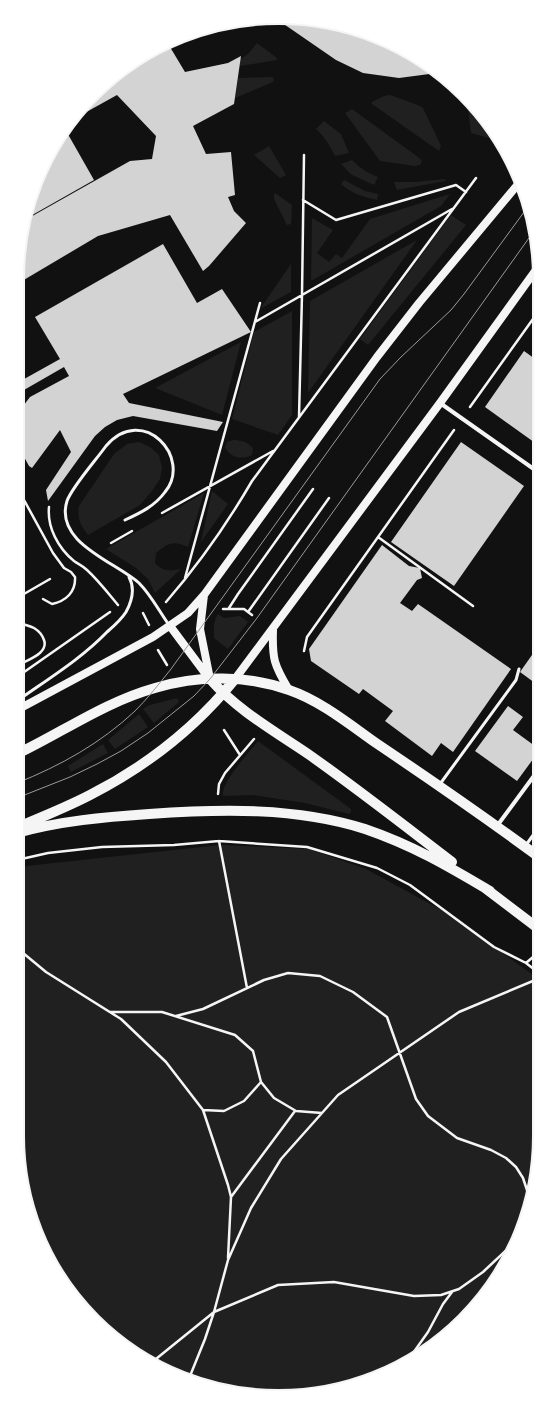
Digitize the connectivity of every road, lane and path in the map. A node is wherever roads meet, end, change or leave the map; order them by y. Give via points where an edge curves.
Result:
1 (304, 155) dead end
2 (476, 178) dead end
3 (516, 187) edge
4 (466, 192) junction
5 (303, 200) junction
6 (454, 208) junction
7 (533, 274) edge
8 (302, 295) junction
9 (260, 304) dead end
10 (533, 319) edge
11 (254, 322) junction
12 (440, 403) junction
13 (470, 407) dead end
14 (298, 418) junction
15 (454, 430) dead end
16 (275, 450) junction
17 (533, 468) edge
18 (210, 486) junction
19 (313, 489) dead end
20 (329, 498) dead end
21 (24, 500) dead end
22 (48, 507) dead end
23 (157, 516) dead end
24 (125, 520) dead end
25 (137, 528) dead end
26 (378, 537) junction
27 (111, 543) dead end
28 (129, 575) junction
29 (50, 579) dead end
30 (184, 581) junction
31 (24, 594) edge
32 (204, 595) junction
33 (43, 599) dead end
34 (165, 603) dead end
35 (473, 606) dead end
36 (229, 608) junction
37 (223, 609) dead end
38 (248, 612) junction
39 (142, 613) dead end
40 (252, 615) dead end
41 (24, 625) edge
42 (149, 625) dead end
43 (170, 626) junction
44 (273, 630) junction
45 (158, 650) dead end
46 (304, 651) dead end
47 (24, 662) edge
48 (167, 665) dead end
49 (519, 669) dead end
50 (24, 672) edge
51 (210, 679) junction
52 (235, 680) junction
53 (289, 690) junction
54 (223, 694) junction
55 (24, 696) edge
56 (24, 706) edge
57 (224, 730) dead end
58 (254, 739) dead end
59 (24, 750) edge
60 (240, 755) junction
61 (533, 777) edge
62 (439, 786) junction
63 (218, 794) dead end
64 (24, 825) edge
65 (497, 827) junction
66 (24, 831) edge
67 (533, 836) edge
68 (219, 841) junction
69 (525, 847) junction
70 (533, 853) edge
71 (24, 858) edge
72 (490, 891) junction
73 (533, 924) edge
74 (24, 954) edge
75 (533, 957) edge
76 (526, 963) junction
77 (533, 968) edge
78 (533, 981) edge
79 (247, 988) junction
80 (110, 1012) junction
81 (176, 1016) junction
82 (400, 1052) junction
83 (261, 1082) junction
84 (203, 1110) junction
85 (296, 1111) junction
86 (322, 1113) junction
87 (527, 1190) edge
88 (231, 1197) junction
89 (505, 1251) edge
90 (228, 1260) junction
91 (452, 1291) junction
92 (214, 1312) junction
93 (415, 1350) edge
94 (156, 1359) edge
95 (191, 1374) edge

1 - 5 path
2 - 4 path
3 - 32 main road via 377,357
4 - 5 path via 456,185 336,220
4 - 6 path
5 - 8 path
6 - 8 path
6 - 14 path
7 - 12 main road
8 - 11 path
8 - 14 path
9 - 11 path
10 - 13 path
11 - 18 path
12 - 17 street
12 - 44 main road
14 - 16 path
15 - 26 path
16 - 18 path
16 - 30 path via 252,481 231,517
18 - 23 path
18 - 30 path
19 - 36 path
20 - 38 path
21 - 33 path via 53,553 64,568 75,577 74,587 67,598 52,604
22 - 50 path via 50,524 58,543 74,561 88,570 120,608
24 - 28 lane via 158,501 170,486 173,473 165,445 150,434 135,430 123,432 110,440 71,494 66,511 67,522 75,537 99,557
25 - 27 path
26 - 35 path
26 - 46 path via 307,637
28 - 43 lane via 147,593
28 - 55 lane via 132,594 128,609 121,618 79,658
29 - 31 path
30 - 34 path
32 - 43 main road via 188,613
32 - 51 main road via 200,630
36 - 37 path
36 - 38 path via 244,609
38 - 40 path
39 - 42 path
41 - 47 path via 33,627 42,634 45,643 42,651
43 - 51 main road
43 - 56 main road
44 - 52 main road
44 - 53 main road via 274,660
45 - 48 path
49 - 62 lane via 516,680
51 - 52 main road
51 - 54 main road
51 - 59 main road via 171,684 127,696
52 - 53 main road via 260,682
52 - 54 main road
53 - 62 main road via 327,710
54 - 64 main road via 178,737 137,767 91,795
54 - 72 main road via 386,811
57 - 60 path
58 - 60 path
60 - 63 path via 225,773 219,784
61 - 65 street
62 - 65 main road
65 - 69 main road
66 - 72 main road via 66,821 143,814 239,811 291,814 330,820 390,838 444,863
67 - 69 lane
68 - 71 path via 102,847
68 - 76 path via 307,847 377,868 410,885 494,947
68 - 79 path
69 - 70 main road
72 - 73 main road
74 - 80 path via 46,972
75 - 76 path
76 - 77 path
78 - 82 path via 459,1012
79 - 81 path via 203,1009
79 - 82 path via 288,972 320,976 353,992 387,1017
80 - 81 path via 162,1012
80 - 84 path via 166,1062
81 - 83 path via 235,1035 253,1051
82 - 86 path via 338,1095
82 - 87 path via 416,1099 428,1116 458,1138 506,1158 516,1167
83 - 84 path via 244,1101 224,1111
83 - 85 path via 274,1098
84 - 88 path
85 - 86 path
85 - 88 path
86 - 90 path via 281,1159 251,1208
88 - 90 path
89 - 91 path via 483,1272
90 - 92 path
91 - 92 path via 441,1295 414,1296 334,1282 278,1285
91 - 93 path
92 - 94 path
92 - 95 path

